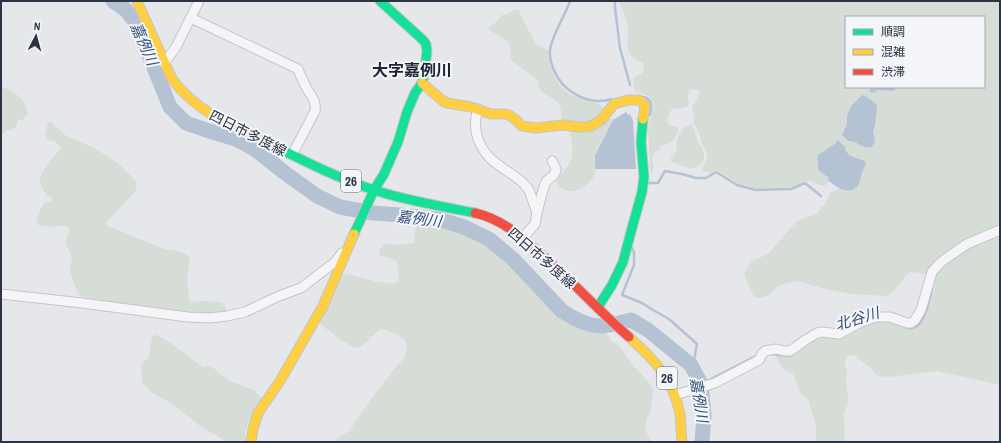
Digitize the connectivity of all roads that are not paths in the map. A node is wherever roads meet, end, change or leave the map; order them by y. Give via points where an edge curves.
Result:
1 (137, 1) edge
2 (199, 1) edge
3 (380, 1) edge
4 (191, 18) junction
5 (164, 63) junction
6 (422, 83) junction
7 (478, 109) junction
8 (292, 155) junction
9 (552, 161) dead end
10 (374, 190) junction
11 (537, 213) junction
12 (1000, 230) edge
13 (524, 238) junction
14 (351, 241) junction
15 (1, 294) edge
16 (601, 310) junction
17 (675, 395) junction
18 (251, 442) edge
19 (682, 442) edge

1 - 5 street, 四日市多度線 / 26
2 - 4 street
3 - 6 street via 426,44
4 - 5 street via 176,47
4 - 8 street via 298,69 316,107
5 - 8 street, 四日市多度線 / 26 via 184,96 202,109
6 - 7 street via 447,103
6 - 10 street via 407,112 384,174
7 - 11 street via 476,132 484,151 524,184 529,190
7 - 16 street via 491,114 509,115 522,126 536,128 594,125 614,104 628,100 640,100 645,106 641,141 644,176 641,199 624,261
8 - 10 street, 四日市多度線 / 26
9 - 11 street via 555,174 546,182
10 - 13 street, 四日市多度線 / 26 via 482,215 500,222
10 - 14 street
11 - 13 street via 535,224
12 - 17 street via 967,244 940,263 932,272 921,310 911,323 907,324 890,317 877,317 839,334 817,333 790,350 765,351 759,360 709,386
13 - 16 street, 四日市多度線 / 26
14 - 15 street via 335,262 301,288 245,312 227,316 188,317
14 - 18 street via 323,306 280,381 258,413
16 - 17 street, 四日市多度線 / 26 via 646,352 667,378
17 - 19 street, 四日市多度線 / 26

